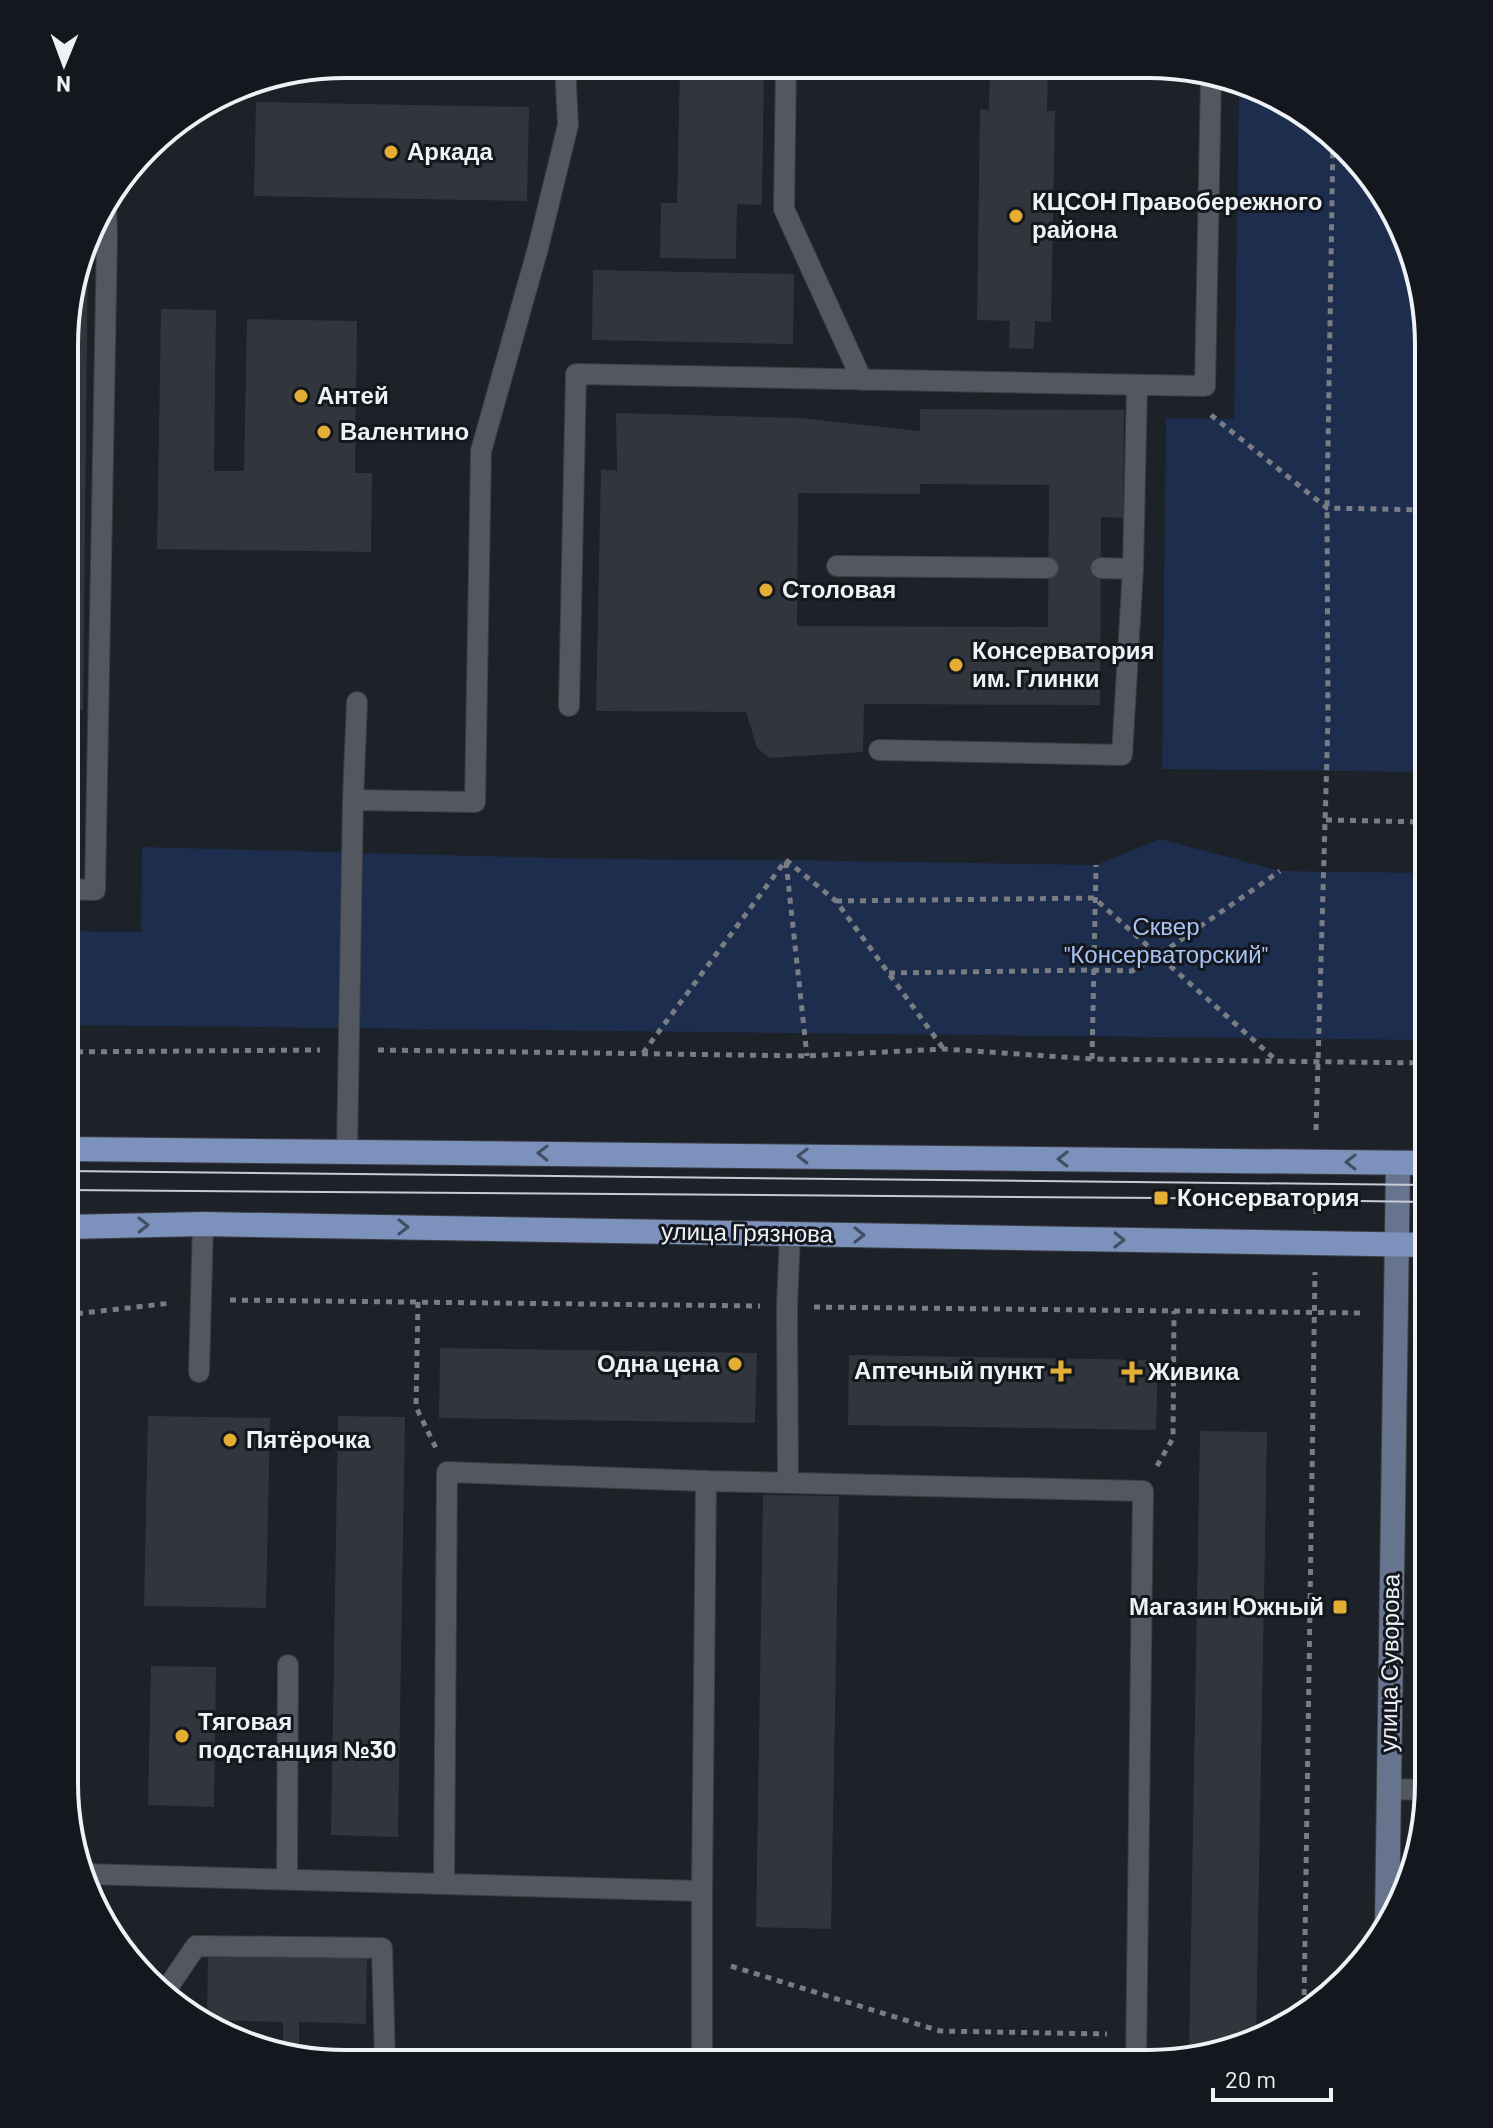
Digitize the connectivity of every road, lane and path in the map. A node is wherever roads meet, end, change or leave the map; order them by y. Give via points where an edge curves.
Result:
1 (566, 78) edge
2 (786, 78) edge
3 (1211, 86) edge
4 (1333, 153) edge
5 (107, 226) edge
6 (862, 380) junction
7 (1137, 385) junction
8 (1177, 386) junction
9 (1327, 508) junction
10 (1415, 510) edge
11 (837, 566) dead end
12 (1048, 568) dead end
13 (1101, 568) dead end
14 (1133, 569) junction
15 (357, 702) dead end
16 (569, 706) dead end
17 (879, 750) dead end
18 (353, 800) junction
19 (1326, 820) junction
20 (1415, 822) edge
21 (786, 860) junction
22 (1096, 865) dead end
23 (1280, 871) dead end
24 (78, 889) edge
25 (1094, 898) junction
26 (836, 901) junction
27 (1159, 955) junction
28 (1093, 970) junction
29 (889, 973) junction
30 (944, 1049) junction
31 (348, 1050) junction
32 (78, 1052) edge
33 (642, 1054) junction
34 (807, 1056) junction
35 (1092, 1059) junction
36 (1277, 1061) junction
37 (1317, 1061) junction
38 (1415, 1063) edge
39 (78, 1149) edge
40 (347, 1151) junction
41 (1316, 1162) junction
42 (1398, 1163) junction
43 (1414, 1163) edge
44 (203, 1224) junction
45 (78, 1227) edge
46 (790, 1234) junction
47 (1316, 1243) junction
48 (1397, 1245) junction
49 (1414, 1245) edge
50 (201, 1299) junction
51 (418, 1302) junction
52 (787, 1306) junction
53 (1174, 1311) junction
54 (78, 1313) edge
55 (1314, 1313) junction
56 (1396, 1314) junction
57 (199, 1372) dead end
58 (447, 1472) junction
59 (706, 1481) junction
60 (788, 1482) junction
61 (1143, 1491) junction
62 (288, 1665) dead end
63 (1389, 1789) junction
64 (1414, 1790) edge
65 (94, 1874) edge
66 (287, 1879) junction
67 (444, 1883) junction
68 (702, 1891) junction
69 (1387, 1900) edge
70 (702, 1957) junction
71 (170, 1984) edge
72 (1304, 1999) edge
73 (1136, 2034) junction
74 (385, 2050) edge
75 (702, 2050) edge
76 (1136, 2050) edge

1 - 18 lane via 568,125 481,451 475,802
2 - 6 lane via 784,209
3 - 8 lane via 1205,386
4 - 9 path
5 - 24 lane via 95,890
6 - 7 lane
6 - 16 lane via 576,374
7 - 8 lane
7 - 14 lane
8 - 9 path
9 - 10 path
9 - 19 path
11 - 12 lane
13 - 14 lane
14 - 17 lane via 1122,755
15 - 18 lane
18 - 31 lane
19 - 20 path
19 - 37 path
21 - 26 path
21 - 33 path
21 - 34 path
22 - 25 path
23 - 27 path
25 - 26 path
25 - 27 path
25 - 28 path
26 - 29 path
27 - 28 path via 1132,971
27 - 36 path
28 - 29 path
28 - 35 path
29 - 30 path
30 - 34 path
30 - 35 path
31 - 32 path
31 - 33 path
31 - 40 lane
33 - 34 path
35 - 36 path
36 - 37 path
37 - 38 path
37 - 41 path
39 - 40 main road
41 -> 40 main road
42 -> 41 main road
41 - 47 path
42 - 43 main road
42 - 48 main road, улица Суворова
45 -> 44 main road, улица Грязнова
44 -> 46 main road, улица Грязнова
44 - 50 lane
46 -> 47 main road, улица Грязнова
46 - 52 lane
47 - 48 main road, улица Грязнова
47 - 55 path
48 - 49 main road, улица Грязнова
48 - 56 main road, улица Суворова
50 - 51 path
50 - 54 path
50 - 57 lane
51 - 52 path
51 - 58 path via 416,1407
52 - 53 path
52 - 60 lane
53 - 55 path
53 - 61 path via 1173,1438
55 - 56 path
55 - 72 path
56 - 63 main road, улица Суворова
58 - 59 lane
58 - 67 lane
59 - 60 lane
59 - 68 lane
60 - 61 lane
61 - 73 lane
62 - 66 lane
63 - 64 lane
63 - 69 main road, улица Суворова
65 - 66 lane
66 - 67 lane
67 - 68 lane
68 - 70 lane
70 - 73 path via 940,2031
70 - 75 lane
71 - 74 lane via 196,1946 382,1948
73 - 76 lane

